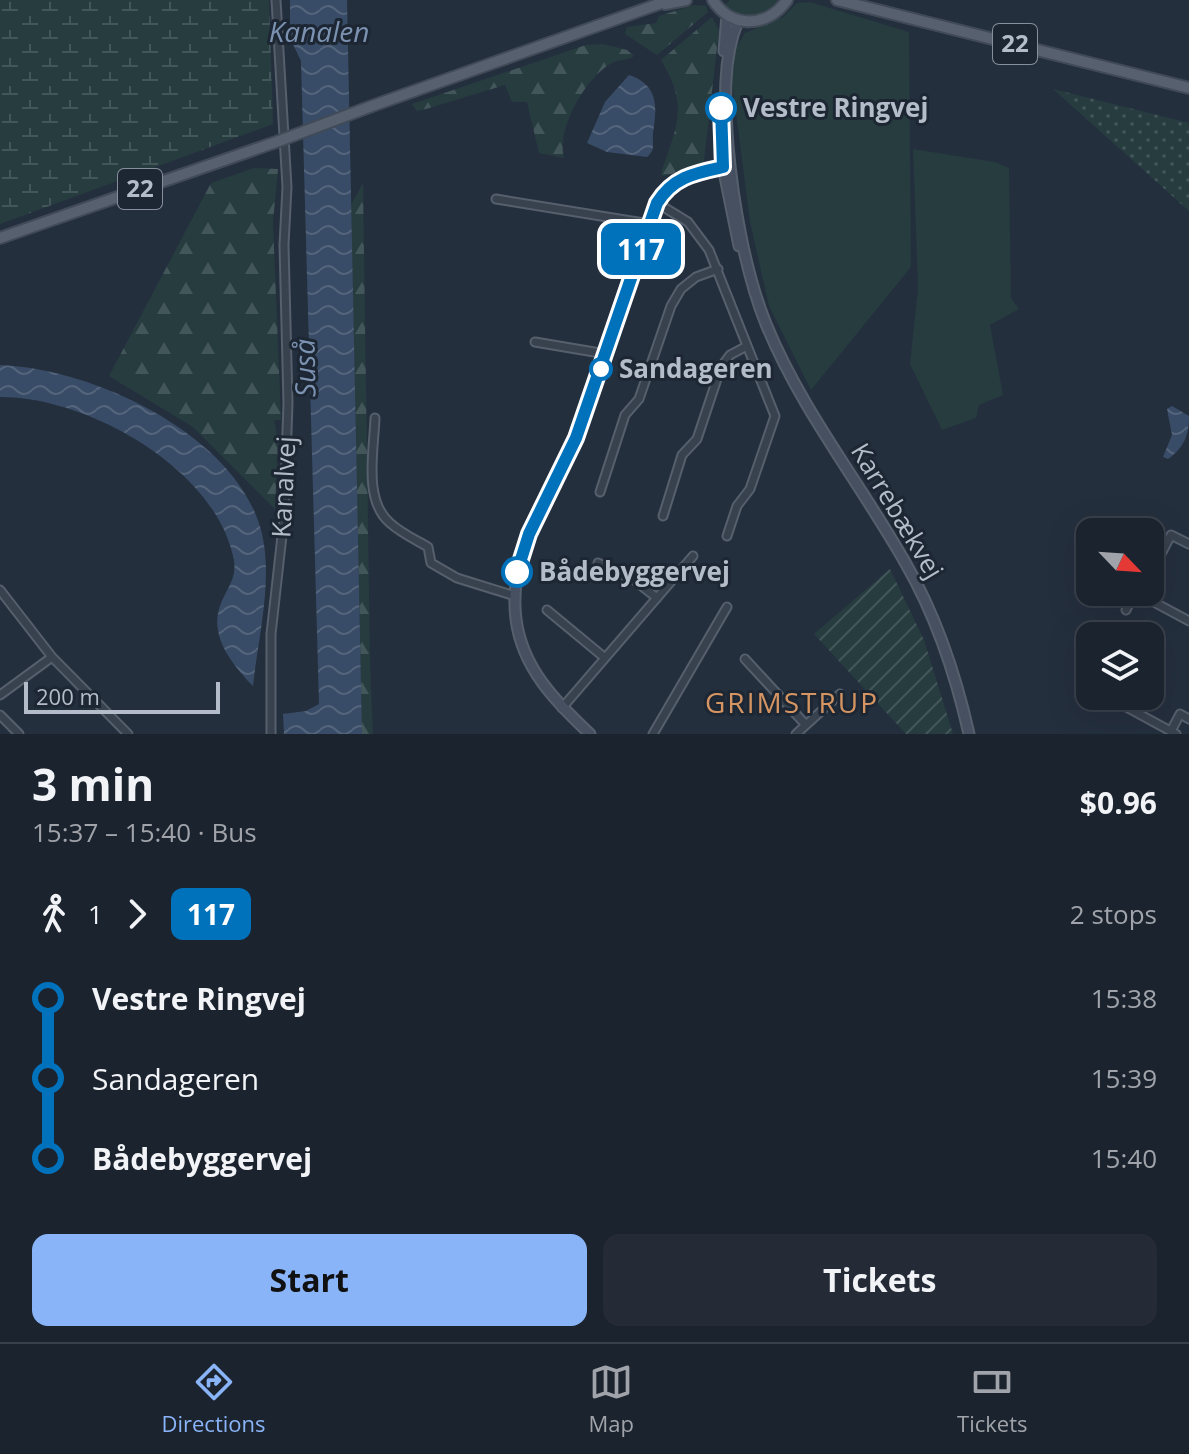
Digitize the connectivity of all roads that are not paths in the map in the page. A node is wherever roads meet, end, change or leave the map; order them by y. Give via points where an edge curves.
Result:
1 (276, 0) edge
2 (686, 0) edge
3 (713, 0) edge
4 (787, 0) edge
5 (839, 0) edge
6 (665, 3) edge
7 (727, 15) junction
8 (738, 21) junction
9 (1189, 88) edge
10 (727, 166) junction
11 (496, 199) dead end
12 (657, 203) junction
13 (650, 224) junction
14 (0, 238) edge
15 (718, 269) junction
16 (764, 320) junction
17 (535, 342) dead end
18 (745, 347) junction
19 (606, 354) junction
20 (375, 418) dead end
21 (600, 492) dead end
22 (663, 516) dead end
23 (727, 536) dead end
24 (1189, 544) edge
25 (1164, 548) edge
26 (693, 556) dead end
27 (598, 563) dead end
28 (0, 590) edge
29 (515, 596) junction
30 (657, 598) junction
31 (727, 607) dead end
32 (547, 610) dead end
33 (1126, 610) dead end
34 (1189, 621) edge
35 (52, 657) junction
36 (605, 658) junction
37 (745, 659) dead end
38 (840, 694) dead end
39 (0, 695) edge
40 (562, 708) junction
41 (1137, 710) edge
42 (0, 715) edge
43 (1189, 719) edge
44 (806, 725) junction
45 (1173, 733) edge
46 (19, 734) edge
47 (128, 734) edge
48 (271, 734) edge
49 (590, 734) edge
50 (653, 734) edge
51 (796, 734) edge
52 (969, 734) edge

1 - 48 street, Kanalvej via 287,187 288,403 284,518 271,634
2 - 6 main road, 22
3 - 7 main road
4 - 8 main road via 765,20
5 - 9 main road, 22
6 - 14 main road, 22, bridge
7 - 8 main road
7 - 10 street, Karrebækvej via 721,108
8 - 10 street, Karrebækvej via 727,79
10 - 12 street via 674,182
10 - 16 street, Karrebækvej
10 - 16 street, Karrebækvej via 741,256
11 - 13 street
12 - 13 street
12 - 15 street via 688,222
13 - 19 street
15 - 18 street
15 - 21 street via 696,277 671,306 639,399 625,415
16 - 52 street, Karrebækvej via 805,402 928,607
17 - 19 street
18 - 22 street via 721,367 697,439 682,455
18 - 23 street via 775,416
19 - 29 street via 576,438 522,553
20 - 29 street via 373,492 379,510 428,547 431,563 457,578
24 - 25 street via 1171,535
26 - 30 street
27 - 30 street
28 - 35 street
29 - 40 street via 524,650
30 - 36 street
31 - 50 street
32 - 36 street
33 - 34 street via 1135,592
35 - 39 street
35 - 47 street
36 - 40 street
37 - 44 street
38 - 44 street
40 - 49 street
41 - 45 street
42 - 46 street
43 - 45 street via 1180,714
44 - 51 street

